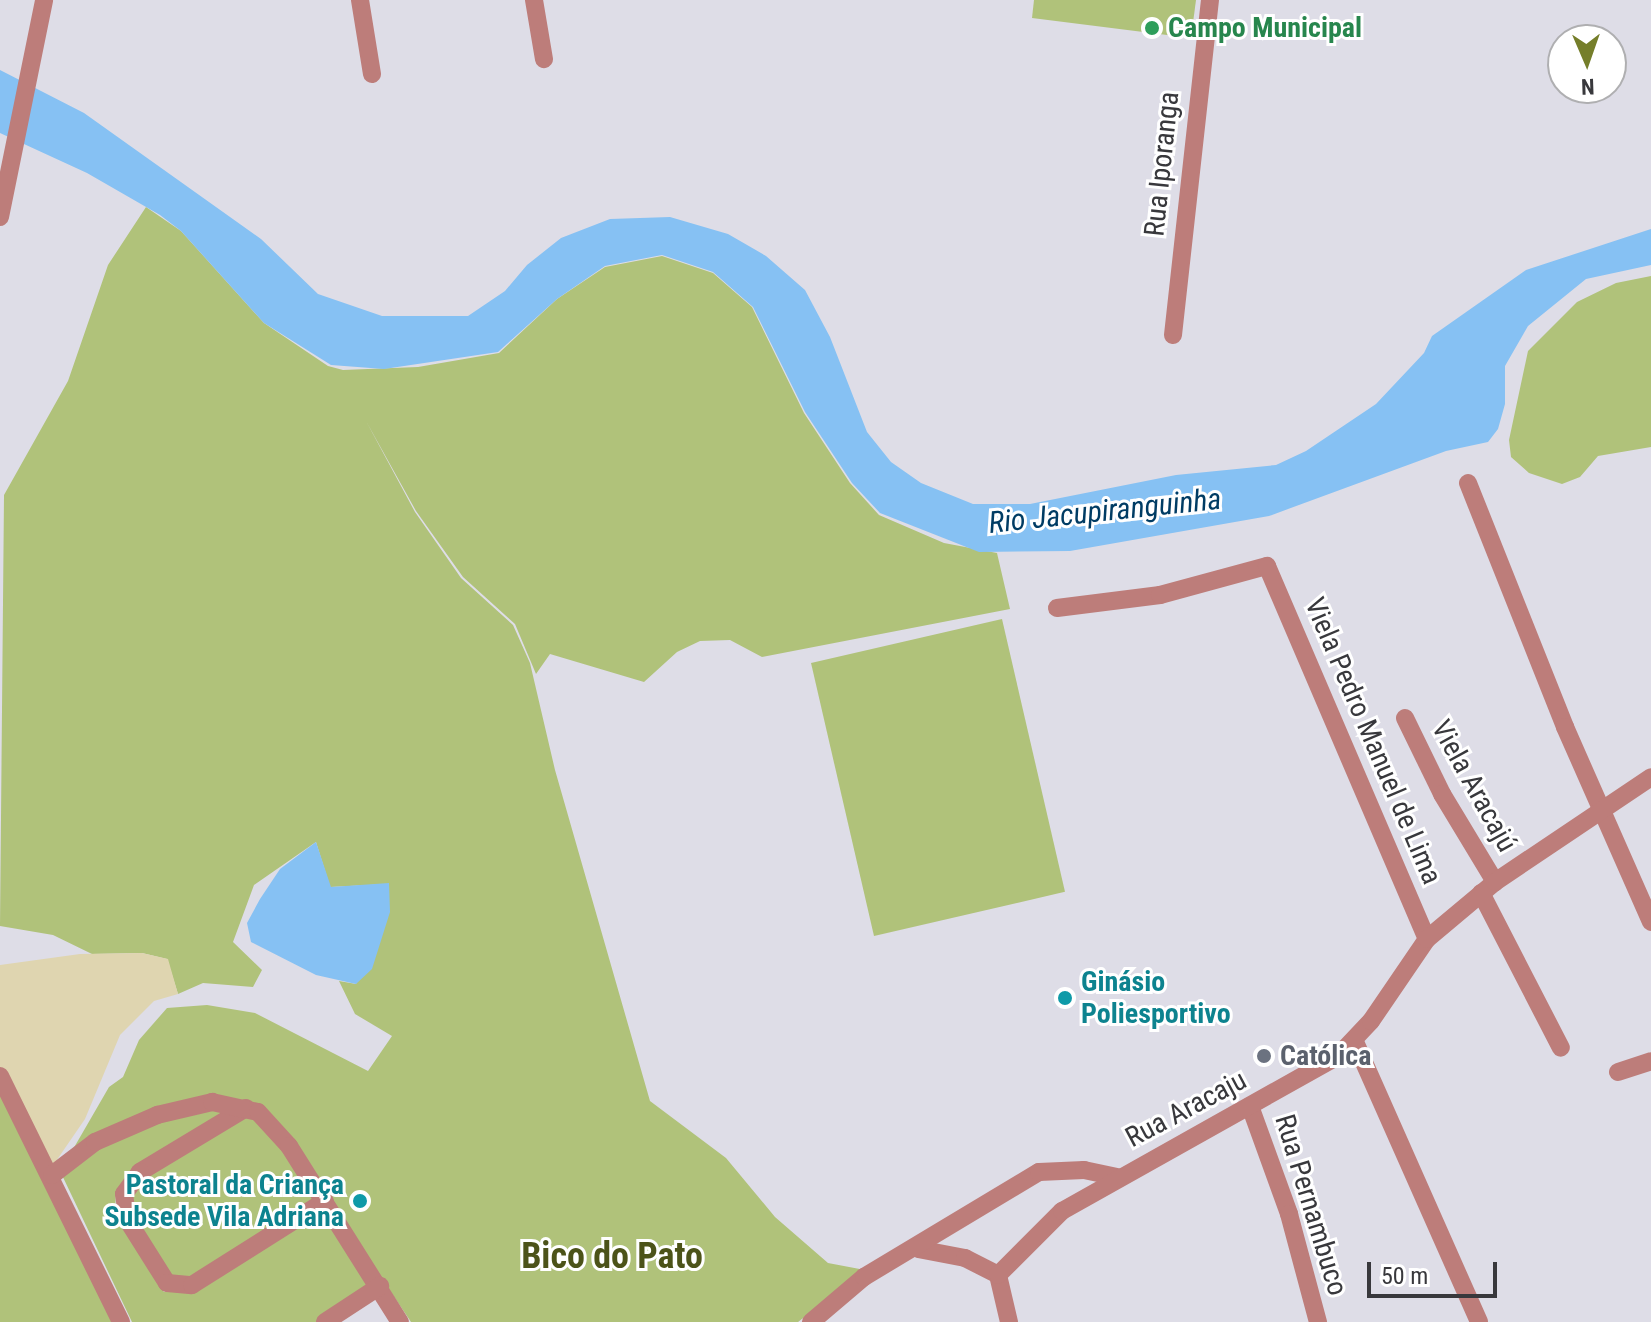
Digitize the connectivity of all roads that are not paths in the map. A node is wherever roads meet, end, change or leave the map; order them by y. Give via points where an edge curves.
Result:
1 (44, 0) edge
2 (360, 0) edge
3 (534, 0) edge
4 (1210, 0) edge
5 (544, 59) dead end
6 (372, 74) dead end
7 (0, 217) edge
8 (1173, 335) dead end
9 (1468, 483) dead end
10 (1057, 608) dead end
11 (1405, 718) dead end
12 (1651, 777) edge
13 (1600, 809) junction
14 (1488, 887) junction
15 (1651, 922) edge
16 (1427, 939) junction
17 (1355, 1042) junction
18 (1561, 1048) dead end
19 (1651, 1061) edge
20 (1618, 1072) dead end
21 (0, 1076) edge
22 (1250, 1106) junction
23 (246, 1108) junction
24 (52, 1175) junction
25 (1118, 1177) junction
26 (325, 1201) junction
27 (918, 1249) junction
28 (998, 1275) junction
29 (380, 1286) junction
30 (121, 1322) edge
31 (325, 1322) edge
32 (400, 1322) edge
33 (811, 1322) edge
34 (1009, 1322) edge
35 (1318, 1322) edge
36 (1479, 1322) edge

1 - 7 street
2 - 6 street
3 - 5 street
4 - 8 street, Rua Iporanga
9 - 13 street
10 - 16 street, Viela Pedro Manuel de Lima via 1160,595 1267,566
11 - 14 street, Viela Aracajú
12 - 13 street, Rua Aracaju
13 - 14 street, Rua Aracaju
13 - 15 street
14 - 16 street, Rua Aracaju
14 - 18 street, Viela Aracajú
16 - 17 street, Rua Aracaju
17 - 22 street, Rua Aracaju via 1301,1081
17 - 36 street
19 - 20 street
21 - 24 street
22 - 25 street, Rua Aracaju
22 - 35 street, Rua Pernambuco via 1289,1214
23 - 24 street via 212,1102 157,1115 95,1142
23 - 26 street via 279,1131
23 - 26 street via 140,1172 124,1194 128,1221 167,1283 181,1288
24 - 30 street
25 - 27 street via 1084,1170 1039,1172
25 - 28 street, Rua Aracaju via 1062,1211
26 - 29 street
27 - 28 street via 965,1258
27 - 33 street via 864,1277
28 - 34 street
29 - 31 street
29 - 32 street

